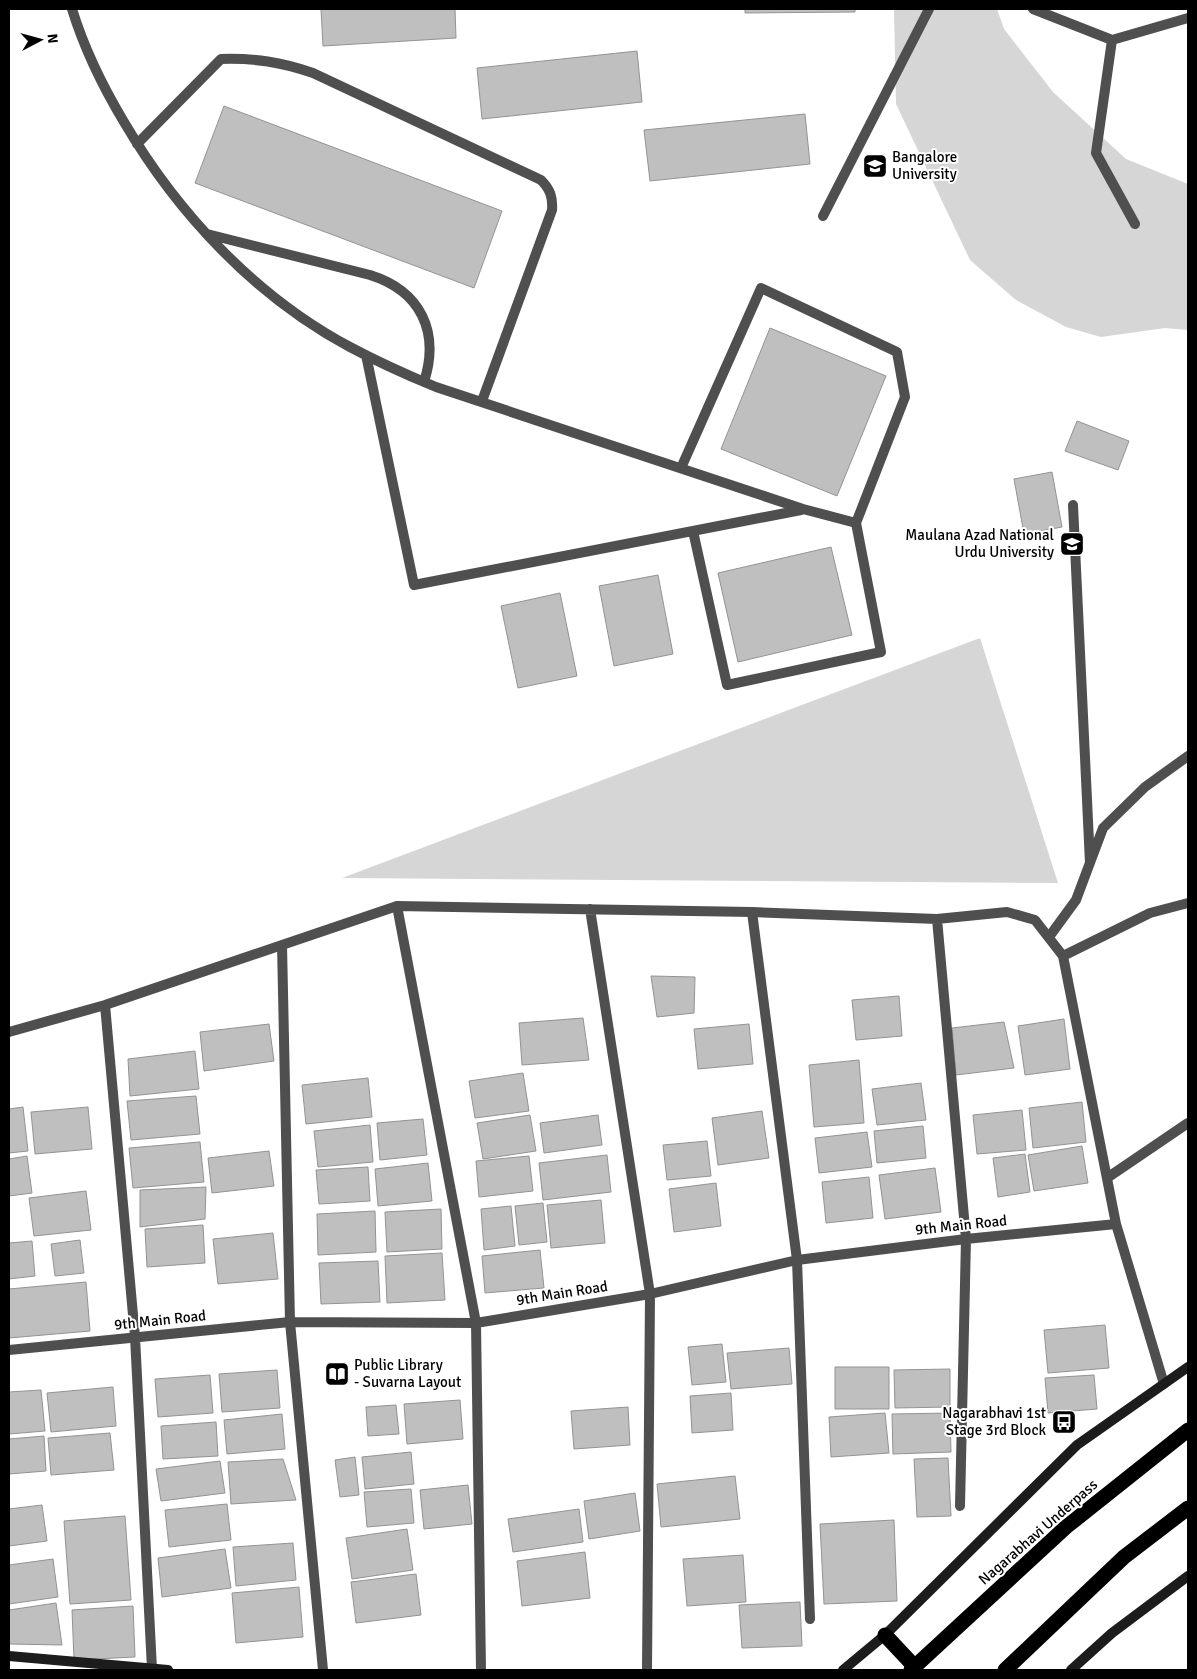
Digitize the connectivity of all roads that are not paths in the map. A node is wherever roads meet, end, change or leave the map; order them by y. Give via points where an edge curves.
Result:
1 (72, 9) edge
2 (929, 9) edge
3 (1033, 9) edge
4 (1188, 18) edge
5 (1112, 40) junction
6 (137, 144) junction
7 (823, 216) dead end
8 (1135, 224) dead end
9 (206, 233) junction
10 (366, 355) junction
11 (424, 382) junction
12 (482, 401) junction
13 (681, 468) junction
14 (1073, 505) dead end
15 (804, 509) junction
16 (856, 523) junction
17 (693, 530) junction
18 (1188, 756) edge
19 (1090, 863) junction
20 (1188, 903) edge
21 (397, 906) junction
22 (590, 909) junction
23 (752, 912) junction
24 (937, 919) junction
25 (1049, 937) junction
26 (282, 945) junction
27 (1063, 956) junction
28 (105, 1005) junction
29 (9, 1032) edge
30 (1188, 1123) edge
31 (1106, 1178) junction
32 (1116, 1224) junction
33 (966, 1238) junction
34 (797, 1260) junction
35 (650, 1294) junction
36 (290, 1322) junction
37 (476, 1323) junction
38 (135, 1337) junction
39 (9, 1350) edge
40 (1188, 1367) edge
41 (1164, 1384) junction
42 (1188, 1430) edge
43 (960, 1506) dead end
44 (1188, 1508) edge
45 (1188, 1576) edge
46 (810, 1619) dead end
47 (885, 1635) junction
48 (9, 1656) edge
49 (152, 1669) junction
50 (913, 1669) edge
51 (168, 1670) edge
52 (323, 1670) edge
53 (481, 1670) edge
54 (647, 1670) edge
55 (843, 1670) edge
56 (1004, 1670) edge
57 (1071, 1670) edge

1 - 6 street via 108,95
2 - 7 street
3 - 5 street
4 - 5 street
5 - 8 street via 1096,153
6 - 9 street via 160,178
6 - 12 street via 221,59 260,59 313,73 541,180 551,194 552,210
9 - 10 street via 229,258 270,293 308,321
9 - 11 street via 370,275 396,286 416,306 429,334 431,350
10 - 11 street
10 - 17 street via 414,585
11 - 12 street
12 - 13 street
13 - 15 street
13 - 16 street via 761,288 897,352 905,398
14 - 19 street
15 - 16 street
15 - 17 street
16 - 17 street via 881,652 727,685
18 - 19 street via 1145,787 1103,828
19 - 25 street via 1076,900
20 - 27 street via 1150,914
21 - 22 street
21 - 26 street
21 - 37 street
22 - 23 street
22 - 35 street
23 - 24 street
23 - 34 street
24 - 25 street via 1007,912 1035,920
24 - 33 street
25 - 27 street
26 - 28 street
26 - 36 street
27 - 31 street
28 - 29 street
28 - 38 street
30 - 31 street
31 - 32 street
32 - 33 street, 9th Main Road
32 - 41 street
33 - 34 street, 9th Main Road
33 - 43 street
34 - 35 street, 9th Main Road
34 - 46 street
35 - 37 street, 9th Main Road
35 - 54 street
36 - 37 street, 9th Main Road
36 - 38 street, 9th Main Road
36 - 52 street
37 - 53 street
38 - 39 street, 9th Main Road
38 - 49 street
40 - 41 street
41 - 47 street via 1076,1445
42 - 50 highway, Nagarabhavi Underpass via 1066,1527
44 - 56 highway via 1124,1557
45 - 57 street via 1112,1632
47 - 50 highway
47 - 55 street
48 - 49 street
49 - 51 street

